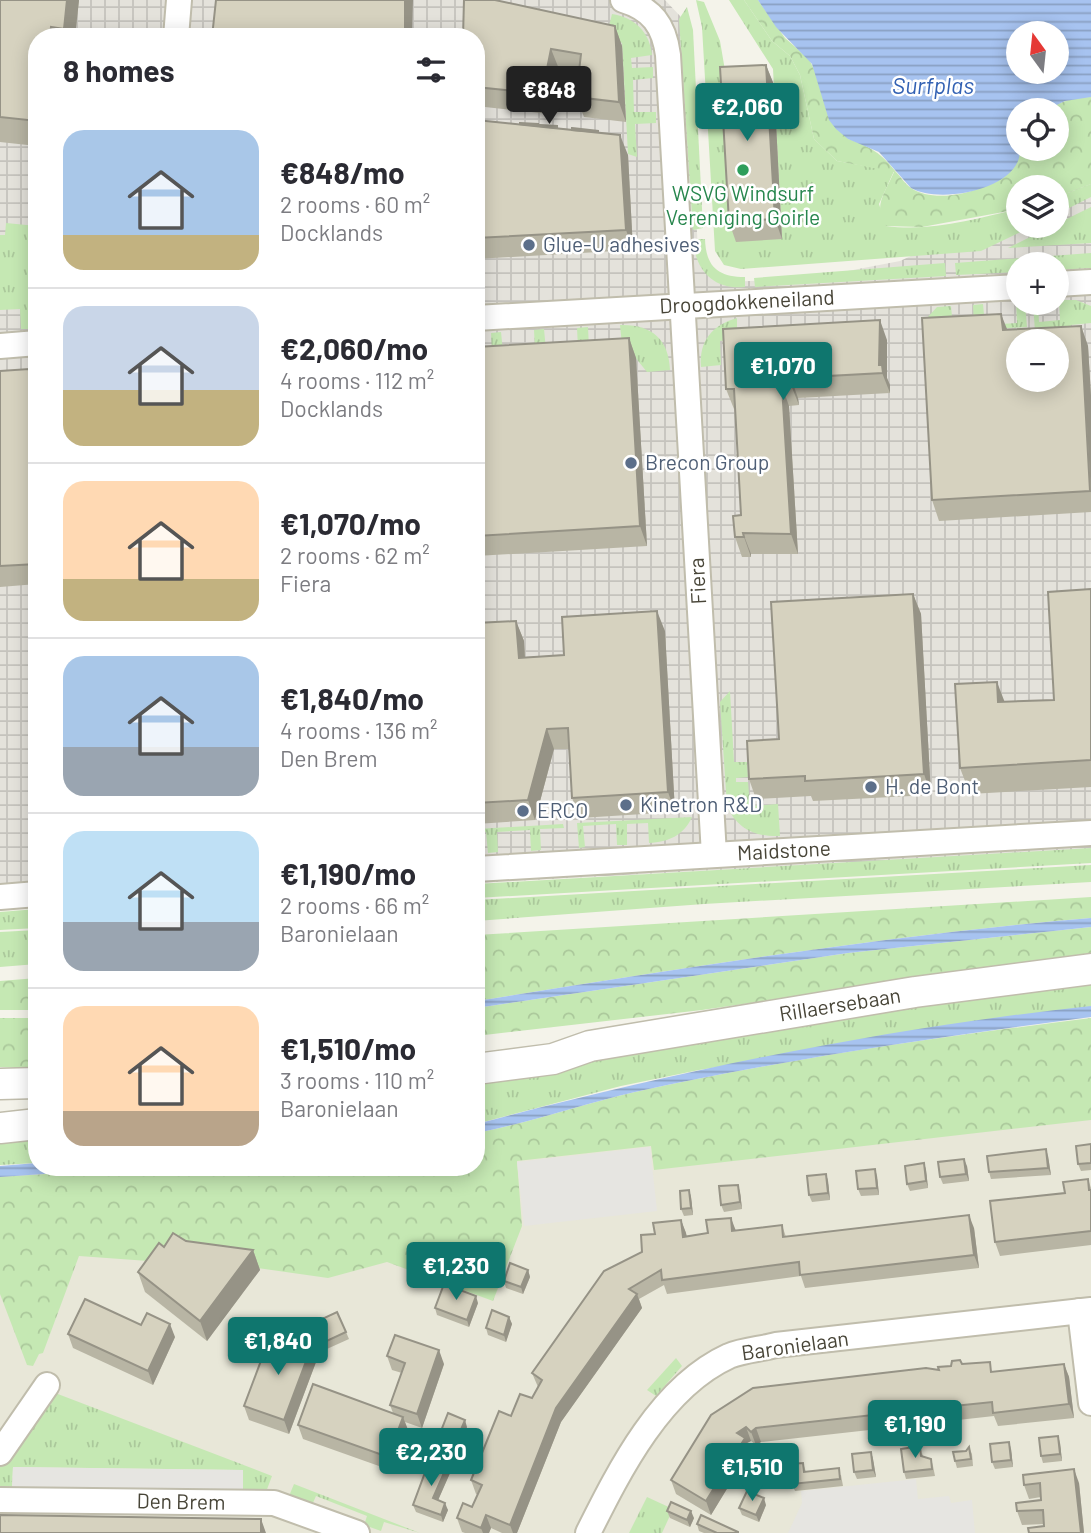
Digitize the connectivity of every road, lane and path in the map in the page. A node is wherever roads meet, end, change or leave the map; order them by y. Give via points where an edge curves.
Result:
1 (180, 0) edge
2 (624, 0) edge
3 (177, 28) edge
4 (1091, 282) edge
5 (1069, 283) edge
6 (1006, 287) edge
7 (682, 306) junction
8 (485, 317) edge
9 (28, 344) edge
10 (0, 346) edge
11 (1091, 833) edge
12 (714, 855) junction
13 (485, 868) edge
14 (28, 895) edge
15 (0, 897) edge
16 (1091, 969) edge
17 (590, 1046) junction
18 (485, 1052) edge
19 (485, 1068) edge
20 (28, 1083) edge
21 (0, 1084) edge
22 (28, 1125) edge
23 (0, 1128) edge
24 (1085, 1310) edge
25 (47, 1385) dead end
26 (1091, 1403) edge
27 (0, 1453) edge
28 (0, 1500) edge
29 (357, 1533) edge
30 (588, 1533) edge

1 - 3 street
2 - 7 street, Fiera via 655,17 665,35
4 - 5 street
6 - 7 street, Droogdokkeneiland
7 - 8 street, Droogdokkeneiland
7 - 12 street, Fiera
9 - 10 street
11 - 12 street, Maidstone
12 - 13 street, Maidstone
14 - 15 street
16 - 17 street, Rillaersebaan via 915,992
17 - 18 street, Rillaersebaan
17 - 19 street, Rillaersebaan via 553,1059
20 - 21 street
22 - 23 street
24 - 26 street
24 - 30 street, Baronielaan via 776,1345 731,1355 693,1377 666,1406
25 - 27 street
28 - 29 street, Den Brem via 274,1503

